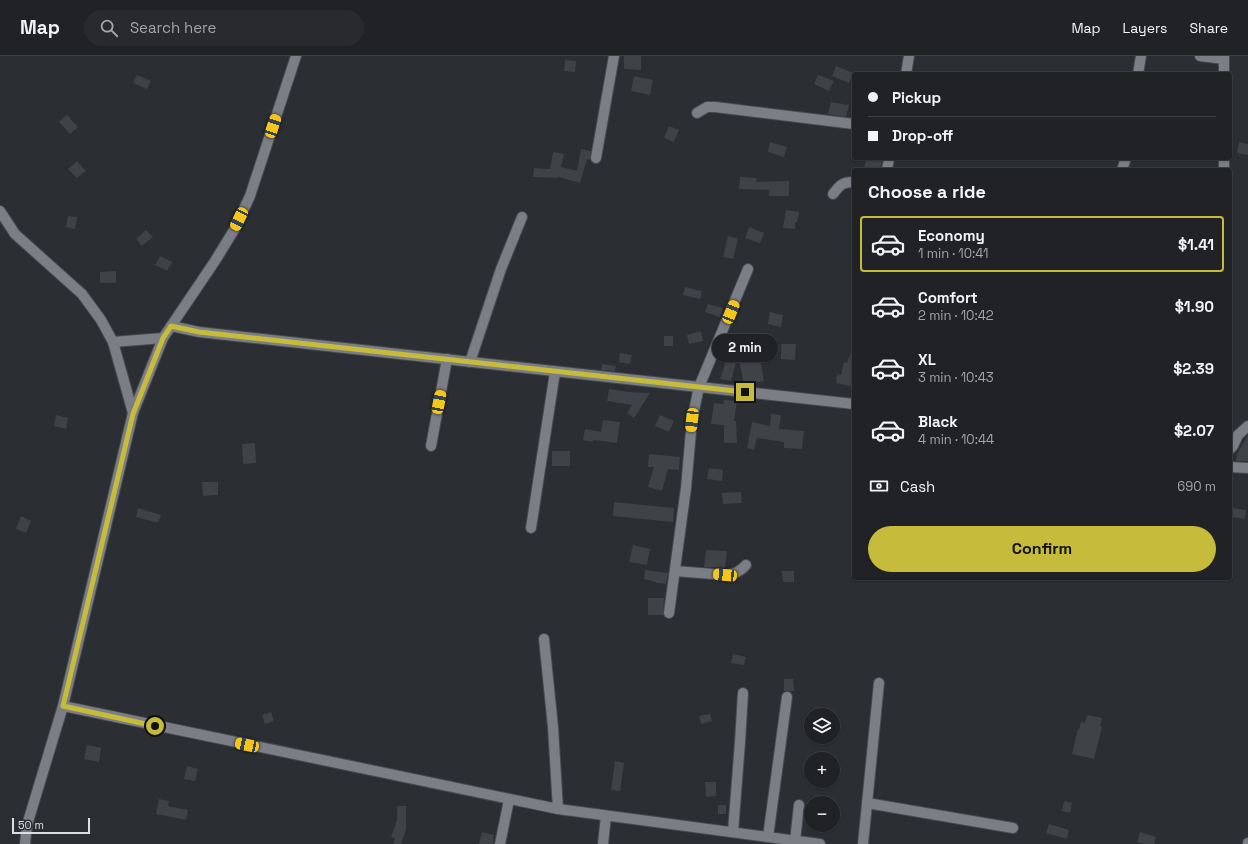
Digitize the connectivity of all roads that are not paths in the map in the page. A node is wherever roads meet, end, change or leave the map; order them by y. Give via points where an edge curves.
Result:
1 (296, 56) edge
2 (614, 56) edge
3 (909, 56) edge
4 (1141, 56) edge
5 (1200, 56) edge
6 (1224, 58) edge
7 (906, 72) edge
8 (1138, 72) edge
9 (1224, 72) edge
10 (697, 113) dead end
11 (852, 124) edge
12 (596, 158) dead end
13 (852, 182) edge
14 (833, 194) dead end
15 (0, 211) edge
16 (522, 217) dead end
17 (748, 269) dead end
18 (171, 326) junction
19 (163, 338) junction
20 (113, 342) junction
21 (447, 359) junction
22 (470, 362) junction
23 (555, 372) junction
24 (699, 387) junction
25 (852, 404) edge
26 (133, 414) junction
27 (1248, 426) edge
28 (431, 446) dead end
29 (1232, 447) edge
30 (1232, 467) edge
31 (1248, 468) edge
32 (531, 528) dead end
33 (746, 565) dead end
34 (675, 571) junction
35 (669, 614) dead end
36 (544, 639) dead end
37 (879, 683) dead end
38 (743, 693) dead end
39 (787, 697) dead end
40 (63, 706) junction
41 (509, 800) junction
42 (867, 803) junction
43 (799, 805) dead end
44 (558, 809) junction
45 (606, 816) junction
46 (1013, 828) dead end
47 (733, 832) junction
48 (768, 837) junction
49 (795, 841) junction
50 (25, 844) edge
51 (500, 844) edge
52 (603, 844) edge
53 (820, 844) edge
54 (863, 844) edge

1 - 18 street via 250,196 234,230
2 - 12 street
3 - 7 street
4 - 8 street
5 - 6 street
6 - 9 street
10 - 11 street via 715,107
13 - 14 street via 846,182
15 - 20 street via 15,234 82,294
16 - 22 street via 501,269
17 - 24 street
18 - 19 street
18 - 21 street via 199,332
19 - 20 street
19 - 26 street
20 - 26 street
21 - 22 street
21 - 28 street
22 - 23 street
23 - 24 street
23 - 32 street
24 - 25 street
24 - 34 street via 692,420
26 - 40 street
27 - 29 street via 1238,435
30 - 31 street
33 - 34 street via 732,575
34 - 35 street
36 - 44 street
37 - 42 street
38 - 47 street
39 - 48 street
40 - 41 street
40 - 50 street via 27,825
41 - 44 street
41 - 51 street
42 - 46 street
42 - 54 street
43 - 49 street
44 - 45 street
45 - 47 street
45 - 52 street
47 - 48 street
48 - 49 street
49 - 53 street

